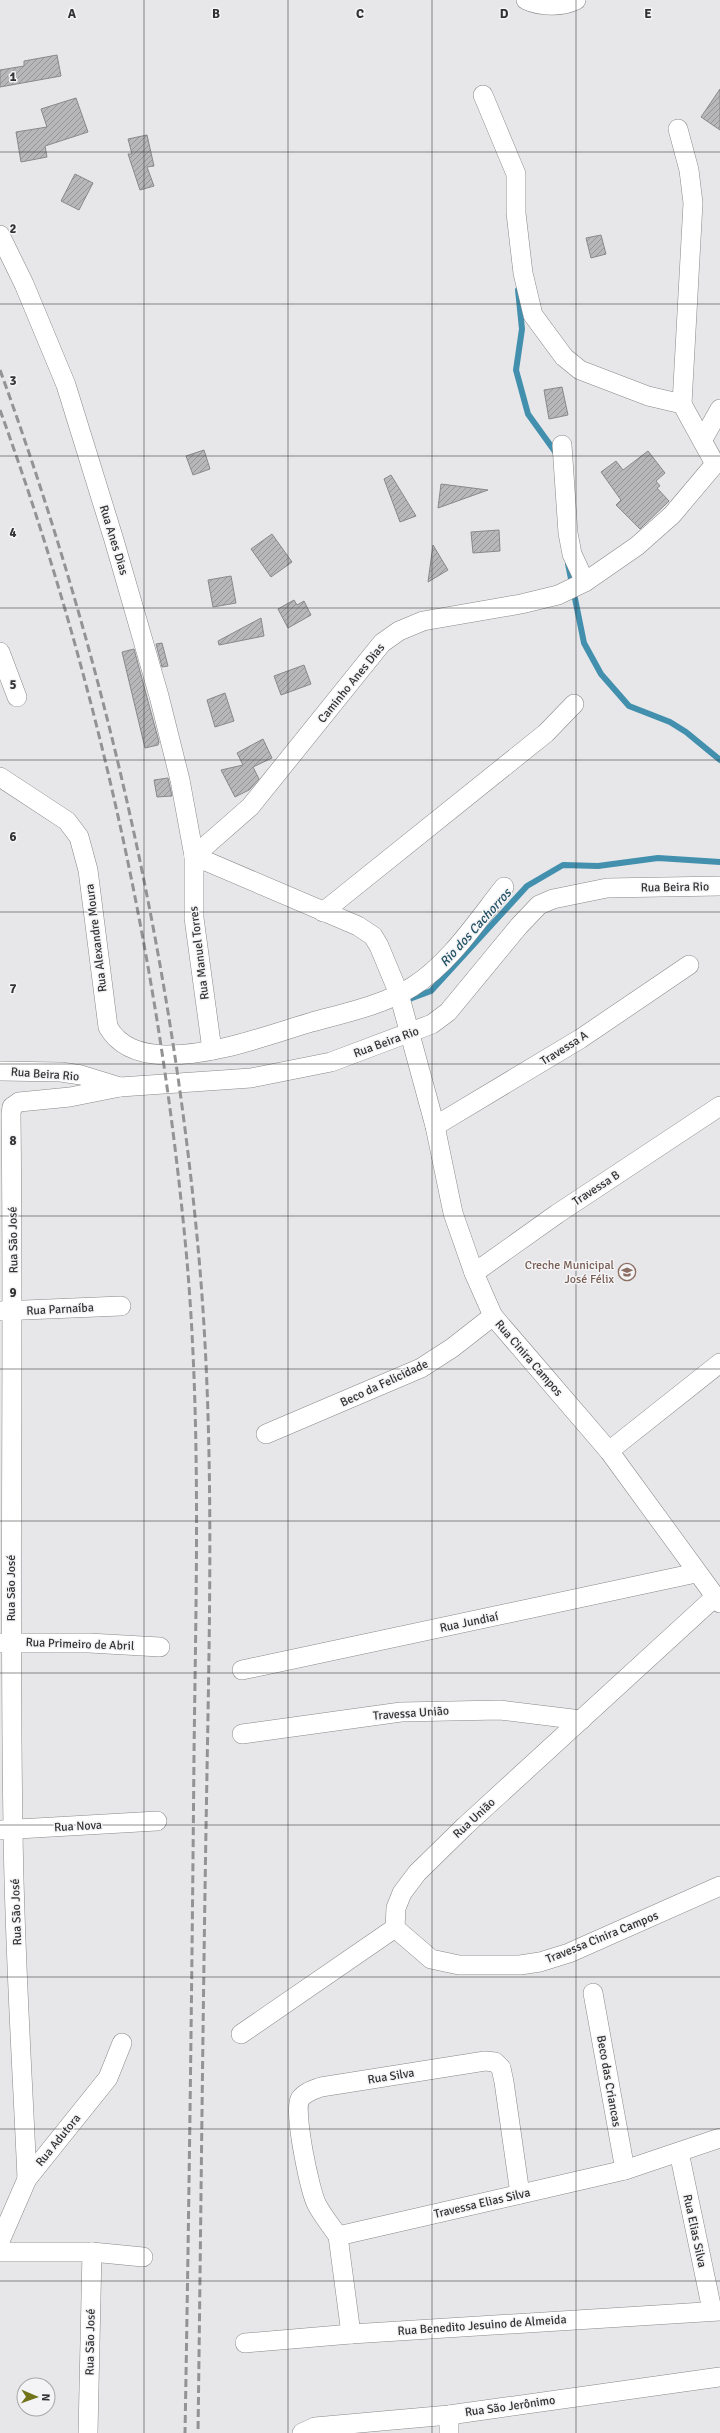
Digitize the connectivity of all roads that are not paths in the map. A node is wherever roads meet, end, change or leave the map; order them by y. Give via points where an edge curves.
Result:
1 (526, 0) edge
2 (576, 0) edge
3 (483, 95) dead end
4 (678, 129) dead end
5 (0, 236) edge
6 (682, 404) junction
7 (720, 409) edge
8 (703, 439) junction
9 (562, 445) dead end
10 (718, 463) edge
11 (582, 583) junction
12 (0, 652) edge
13 (17, 697) dead end
14 (574, 704) dead end
15 (0, 777) edge
16 (194, 856) junction
17 (720, 886) edge
18 (504, 887) dead end
19 (323, 912) junction
20 (689, 965) dead end
21 (400, 997) junction
22 (409, 1029) junction
23 (212, 1050) junction
24 (0, 1071) edge
25 (120, 1087) junction
26 (720, 1106) edge
27 (435, 1126) junction
28 (474, 1273) junction
29 (121, 1306) dead end
30 (7, 1311) edge
31 (493, 1316) junction
32 (720, 1363) edge
33 (266, 1434) dead end
34 (609, 1451) junction
35 (696, 1573) junction
36 (717, 1600) edge
37 (6, 1643) edge
38 (160, 1647) dead end
39 (242, 1670) dead end
40 (581, 1720) junction
41 (242, 1734) dead end
42 (157, 1821) dead end
43 (6, 1829) edge
44 (720, 1886) edge
45 (395, 1928) junction
46 (593, 1993) dead end
47 (241, 2034) dead end
48 (122, 2043) dead end
49 (720, 2138) edge
50 (679, 2152) junction
51 (624, 2170) junction
52 (27, 2179) junction
53 (520, 2194) junction
54 (338, 2236) junction
55 (0, 2241) edge
56 (0, 2252) edge
57 (92, 2252) junction
58 (143, 2257) dead end
59 (716, 2311) edge
60 (351, 2334) junction
61 (245, 2343) dead end
62 (720, 2377) edge
63 (448, 2424) edge
64 (84, 2433) edge
65 (302, 2433) edge

1 - 2 street via 548,5
3 - 6 street via 516,174 516,213 523,273 533,315 564,357 580,370 648,396
4 - 6 street via 689,170 692,203
5 - 16 street, Rua Anes Dias via 24,284 66,385 114,540 158,696 180,780
6 - 8 street
7 - 8 street
8 - 10 street
9 - 11 street via 568,533
10 - 11 street via 672,515 637,546
11 - 16 street, Caminho Anes Dias via 558,595 472,614 423,621 399,631 382,643 250,807
12 - 13 street
14 - 19 street via 546,733
15 - 23 street, Rua Alexandre Moura via 67,821 79,837 88,870 106,1018 112,1034 126,1047 149,1053 165,1055
16 - 19 street, Rua Cinira Campos
16 - 23 street, Rua Manuel Torres via 194,918
17 - 22 street, Rua Beira Rio via 607,888 553,898 540,905 520,926 448,1012 432,1024
18 - 21 street, Rua Alexandre Moura via 443,960
19 - 21 street, Rua Cinira Campos via 358,926 372,936 379,946
20 - 27 street, Travessa A via 580,1039
21 - 22 street, Rua Cinira Campos
21 - 23 street, Rua Alexandre Moura
22 - 25 street, Rua Beira Rio via 330,1062 283,1073 207,1082
22 - 27 street, Rua Cinira Campos
24 - 25 street, Rua Beira Rio via 61,1072 81,1075
25 - 30 street, Rua São José via 70,1097 19,1102 12,1107
26 - 28 street, Travessa B via 557,1214
27 - 28 street, Rua Cinira Campos via 453,1213
28 - 31 street, Rua Cinira Campos
29 - 30 street, Rua Parnaíba
30 - 37 street, Rua São José
31 - 33 street, Beco da Felicidade via 421,1368
31 - 34 street, Rua Cinira Campos
32 - 34 street
34 - 35 street, Rua Cinira Campos
35 - 36 street, Rua Cinira Campos
35 - 39 street, Rua Jundiaí
36 - 40 street, Rua União
37 - 38 street, Rua Primeiro de Abril
37 - 43 street, Rua São José
40 - 41 street, Travessa União via 500,1710 408,1711
40 - 45 street, Rua União via 417,1873 402,1893 396,1908
42 - 43 street, Rua Nova
43 - 52 street, Rua São José
44 - 45 street, Travessa Cinira Campos via 569,1953 520,1965 459,1965 431,1959
45 - 47 street
46 - 51 street, Beco das Criancas
48 - 52 street, Rua Adutora via 108,2078
49 - 50 street, Travessa Elias Silva
50 - 51 street, Travessa Elias Silva
50 - 59 street, Rua Elias Silva
51 - 53 street, Travessa Elias Silva
52 - 55 street, Rua Adutora
53 - 54 street, Travessa Elias Silva
53 - 54 street, Rua Silva via 504,2082 501,2068 495,2062 485,2061 321,2087 306,2092 299,2101 298,2112 309,2182 317,2205
54 - 60 street
56 - 57 street
57 - 58 street
57 - 64 street, Rua São José
59 - 60 street, Rua Benedito Jesuino de Almeida
60 - 61 street, Rua Benedito Jesuino de Almeida
62 - 63 street, Rua São Jerônimo
63 - 65 street, Rua São Jerônimo via 315,2427

